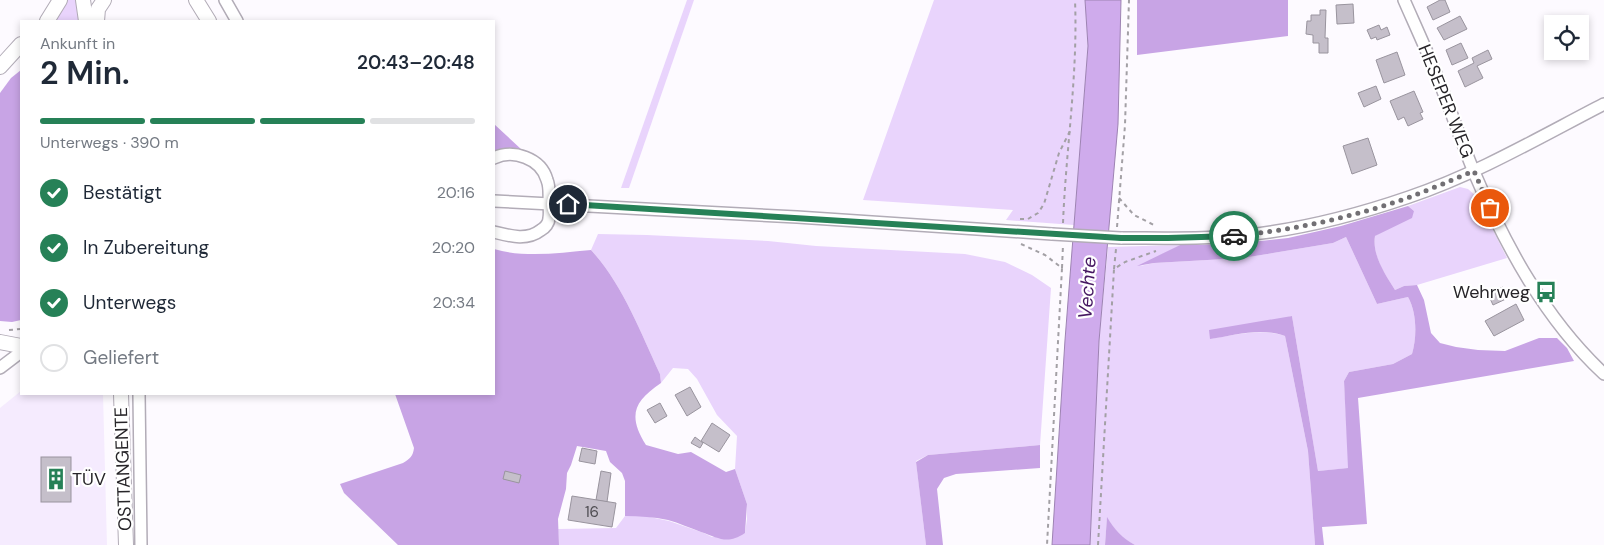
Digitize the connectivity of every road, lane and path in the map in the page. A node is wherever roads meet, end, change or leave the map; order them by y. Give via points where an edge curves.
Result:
1 (60, 0) edge
2 (83, 0) edge
3 (104, 0) edge
4 (196, 0) edge
5 (224, 0) edge
6 (1074, 0) edge
7 (1129, 0) edge
8 (1404, 0) edge
9 (48, 20) edge
10 (86, 20) edge
11 (97, 20) edge
12 (208, 20) edge
13 (236, 20) edge
14 (20, 45) edge
15 (20, 57) edge
16 (0, 66) edge
17 (1604, 104) edge
18 (1070, 131) junction
19 (495, 158) edge
20 (1474, 171) junction
21 (1119, 198) junction
22 (495, 201) edge
23 (549, 202) junction
24 (495, 232) edge
25 (1008, 232) junction
26 (1059, 235) junction
27 (1118, 238) junction
28 (1168, 238) junction
29 (1062, 268) junction
30 (1114, 269) junction
31 (0, 342) edge
32 (20, 346) edge
33 (20, 353) edge
34 (0, 368) edge
35 (1604, 374) edge
36 (121, 395) edge
37 (139, 395) edge
38 (126, 545) edge
39 (141, 545) edge
40 (1046, 545) edge
41 (1098, 545) edge

1 - 9 main road
2 - 10 main road
3 - 11 main road via 98,8
4 - 12 main road
5 - 13 street
6 - 18 path via 1075,60
7 - 21 path
8 - 20 street, HESEPER WEG
14 - 16 main road
15 - 16 main road
17 - 20 street
18 - 25 path via 1059,153 1044,204 1028,219 1008,223
18 - 26 path
19 - 23 street via 510,154 530,158 539,165 548,180
20 - 28 street via 1409,197 1301,227 1220,237
20 - 35 street, HESEPER WEG via 1510,249 1539,296 1571,340
21 - 27 path
21 - 28 path via 1134,215 1165,230
22 - 23 street
23 - 24 street via 550,220 534,236
23 - 25 street
25 - 26 street
25 - 29 path via 1012,238
26 - 27 street, bridge
26 - 29 path
27 - 28 street
27 - 30 path
28 - 30 path via 1167,244 1158,250
29 - 40 path
30 - 41 path
31 - 32 main road
33 - 34 street
36 - 38 main road, OSTTANGENTE
37 - 39 street

